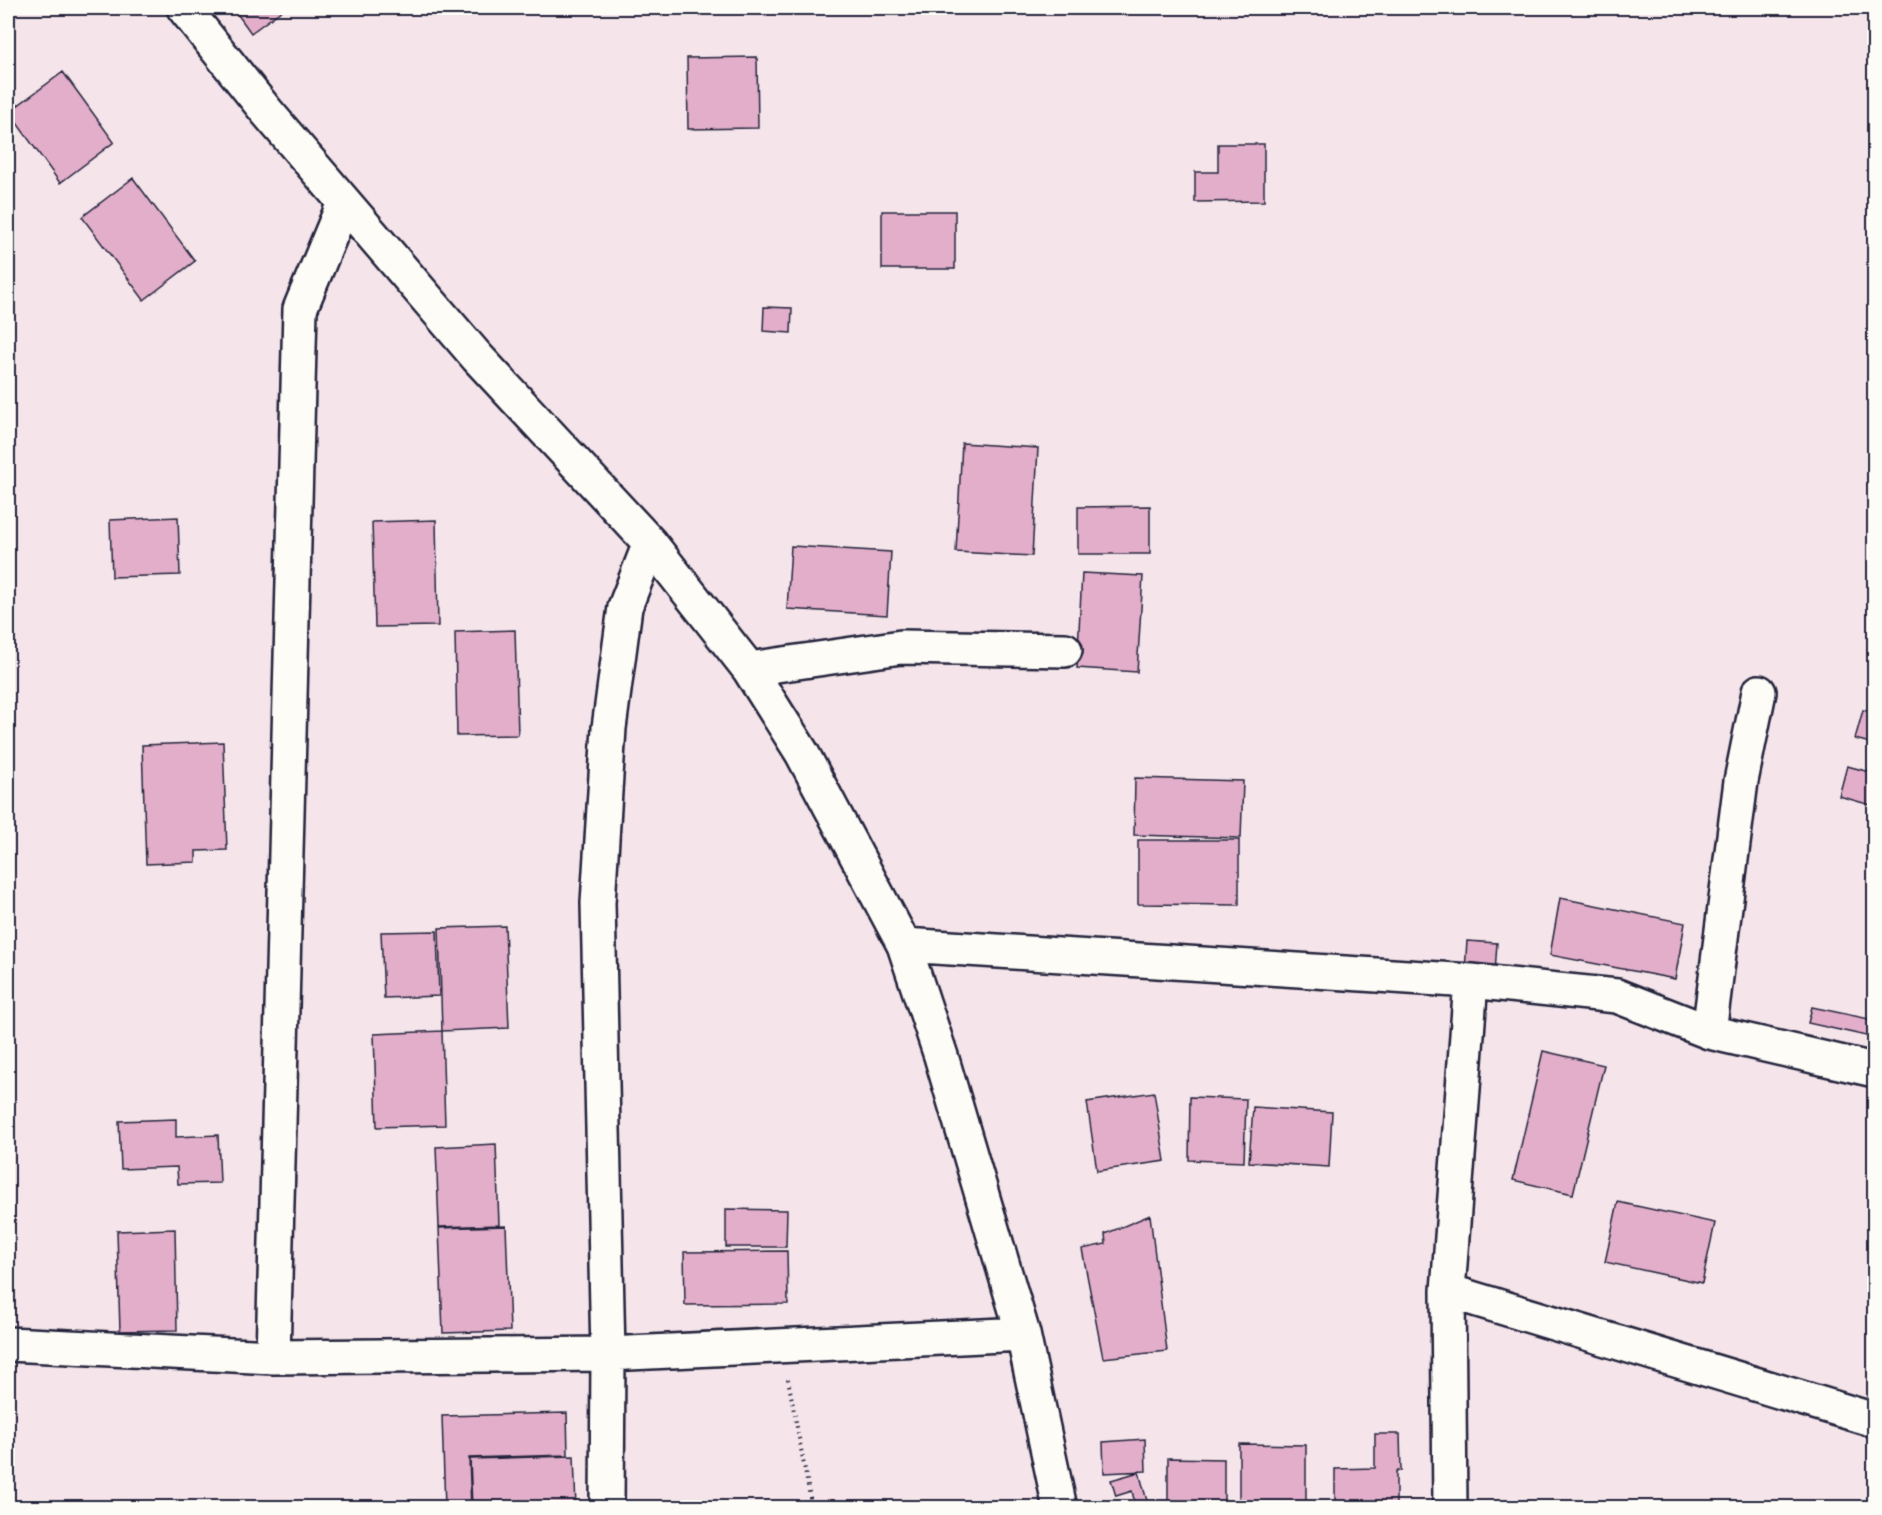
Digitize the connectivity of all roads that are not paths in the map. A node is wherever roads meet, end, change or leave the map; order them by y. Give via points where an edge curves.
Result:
1 (184, 8) edge
2 (344, 203) junction
3 (650, 543) junction
4 (1065, 650) dead end
5 (749, 669) junction
6 (1759, 692) dead end
7 (904, 945) junction
8 (1471, 981) junction
9 (1709, 1032) junction
10 (1875, 1070) edge
11 (1448, 1291) junction
12 (1023, 1334) junction
13 (8, 1344) edge
14 (608, 1354) junction
15 (273, 1357) junction
16 (1875, 1420) edge
17 (607, 1508) edge
18 (1060, 1508) edge
19 (1450, 1508) edge

1 - 2 street
2 - 3 street via 477,357
2 - 15 street via 300,309
3 - 5 street
3 - 14 street via 625,607 609,728 598,903
4 - 5 street via 902,647
5 - 7 street via 802,753
6 - 9 street via 1741,781
7 - 8 street
7 - 12 street
8 - 9 street via 1617,996
8 - 11 street
9 - 10 street
11 - 16 street
11 - 19 street
12 - 14 street
12 - 18 street
13 - 15 street
14 - 15 street
14 - 17 street

